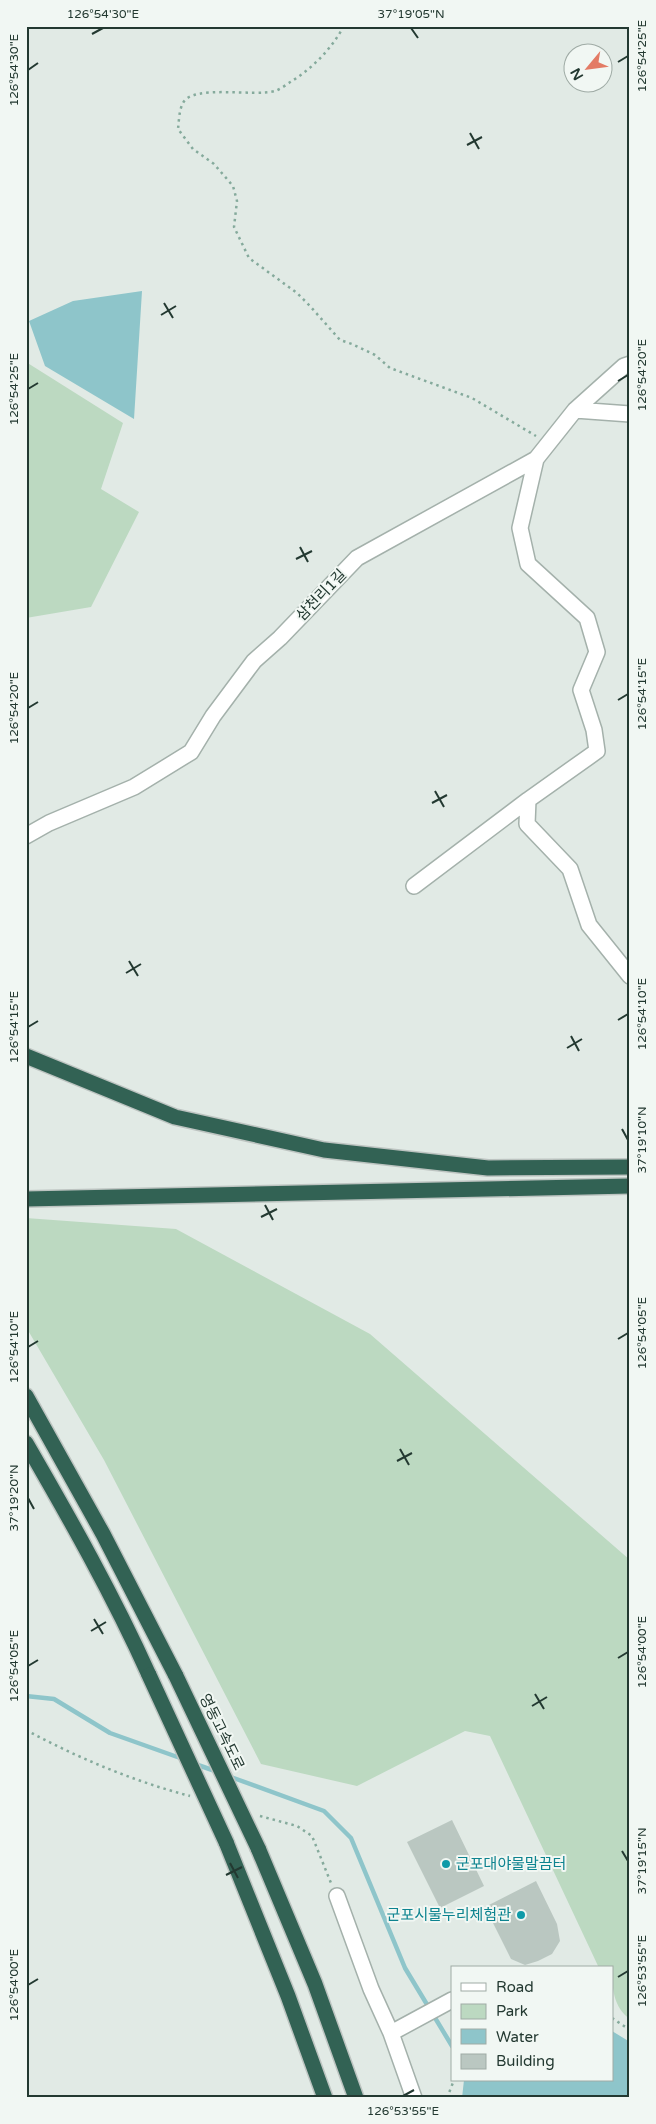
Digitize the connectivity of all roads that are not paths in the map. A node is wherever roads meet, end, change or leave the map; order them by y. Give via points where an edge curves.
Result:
1 (630, 364) edge
2 (575, 410) junction
3 (630, 414) edge
4 (536, 459) junction
5 (528, 800) junction
6 (26, 836) edge
7 (414, 886) dead end
8 (630, 976) edge
9 (26, 1056) edge
10 (630, 1167) edge
11 (630, 1186) edge
12 (34, 1199) edge
13 (26, 1396) edge
14 (26, 1443) edge
15 (337, 1896) dead end
16 (451, 2001) edge
17 (391, 2033) junction
18 (325, 2098) edge
19 (356, 2098) edge
20 (414, 2098) edge

1 - 2 street, 삼천리1길
2 - 3 street
2 - 4 street, 삼천리1길
4 - 5 street via 520,528 528,564 587,618 597,652 581,690 597,751
4 - 6 street, 삼천리1길 via 357,558 254,661 191,752 134,787
5 - 7 street
5 - 8 street via 527,824 570,869 589,925
9 - 10 highway via 176,1117 324,1150 488,1168
11 - 12 highway
13 - 19 highway, 영동고속도로, bridge via 103,1534 176,1676 258,1848 315,1984
14 - 18 highway, bridge via 75,1526 126,1624 226,1842
15 - 17 street
16 - 17 street
17 - 20 street

